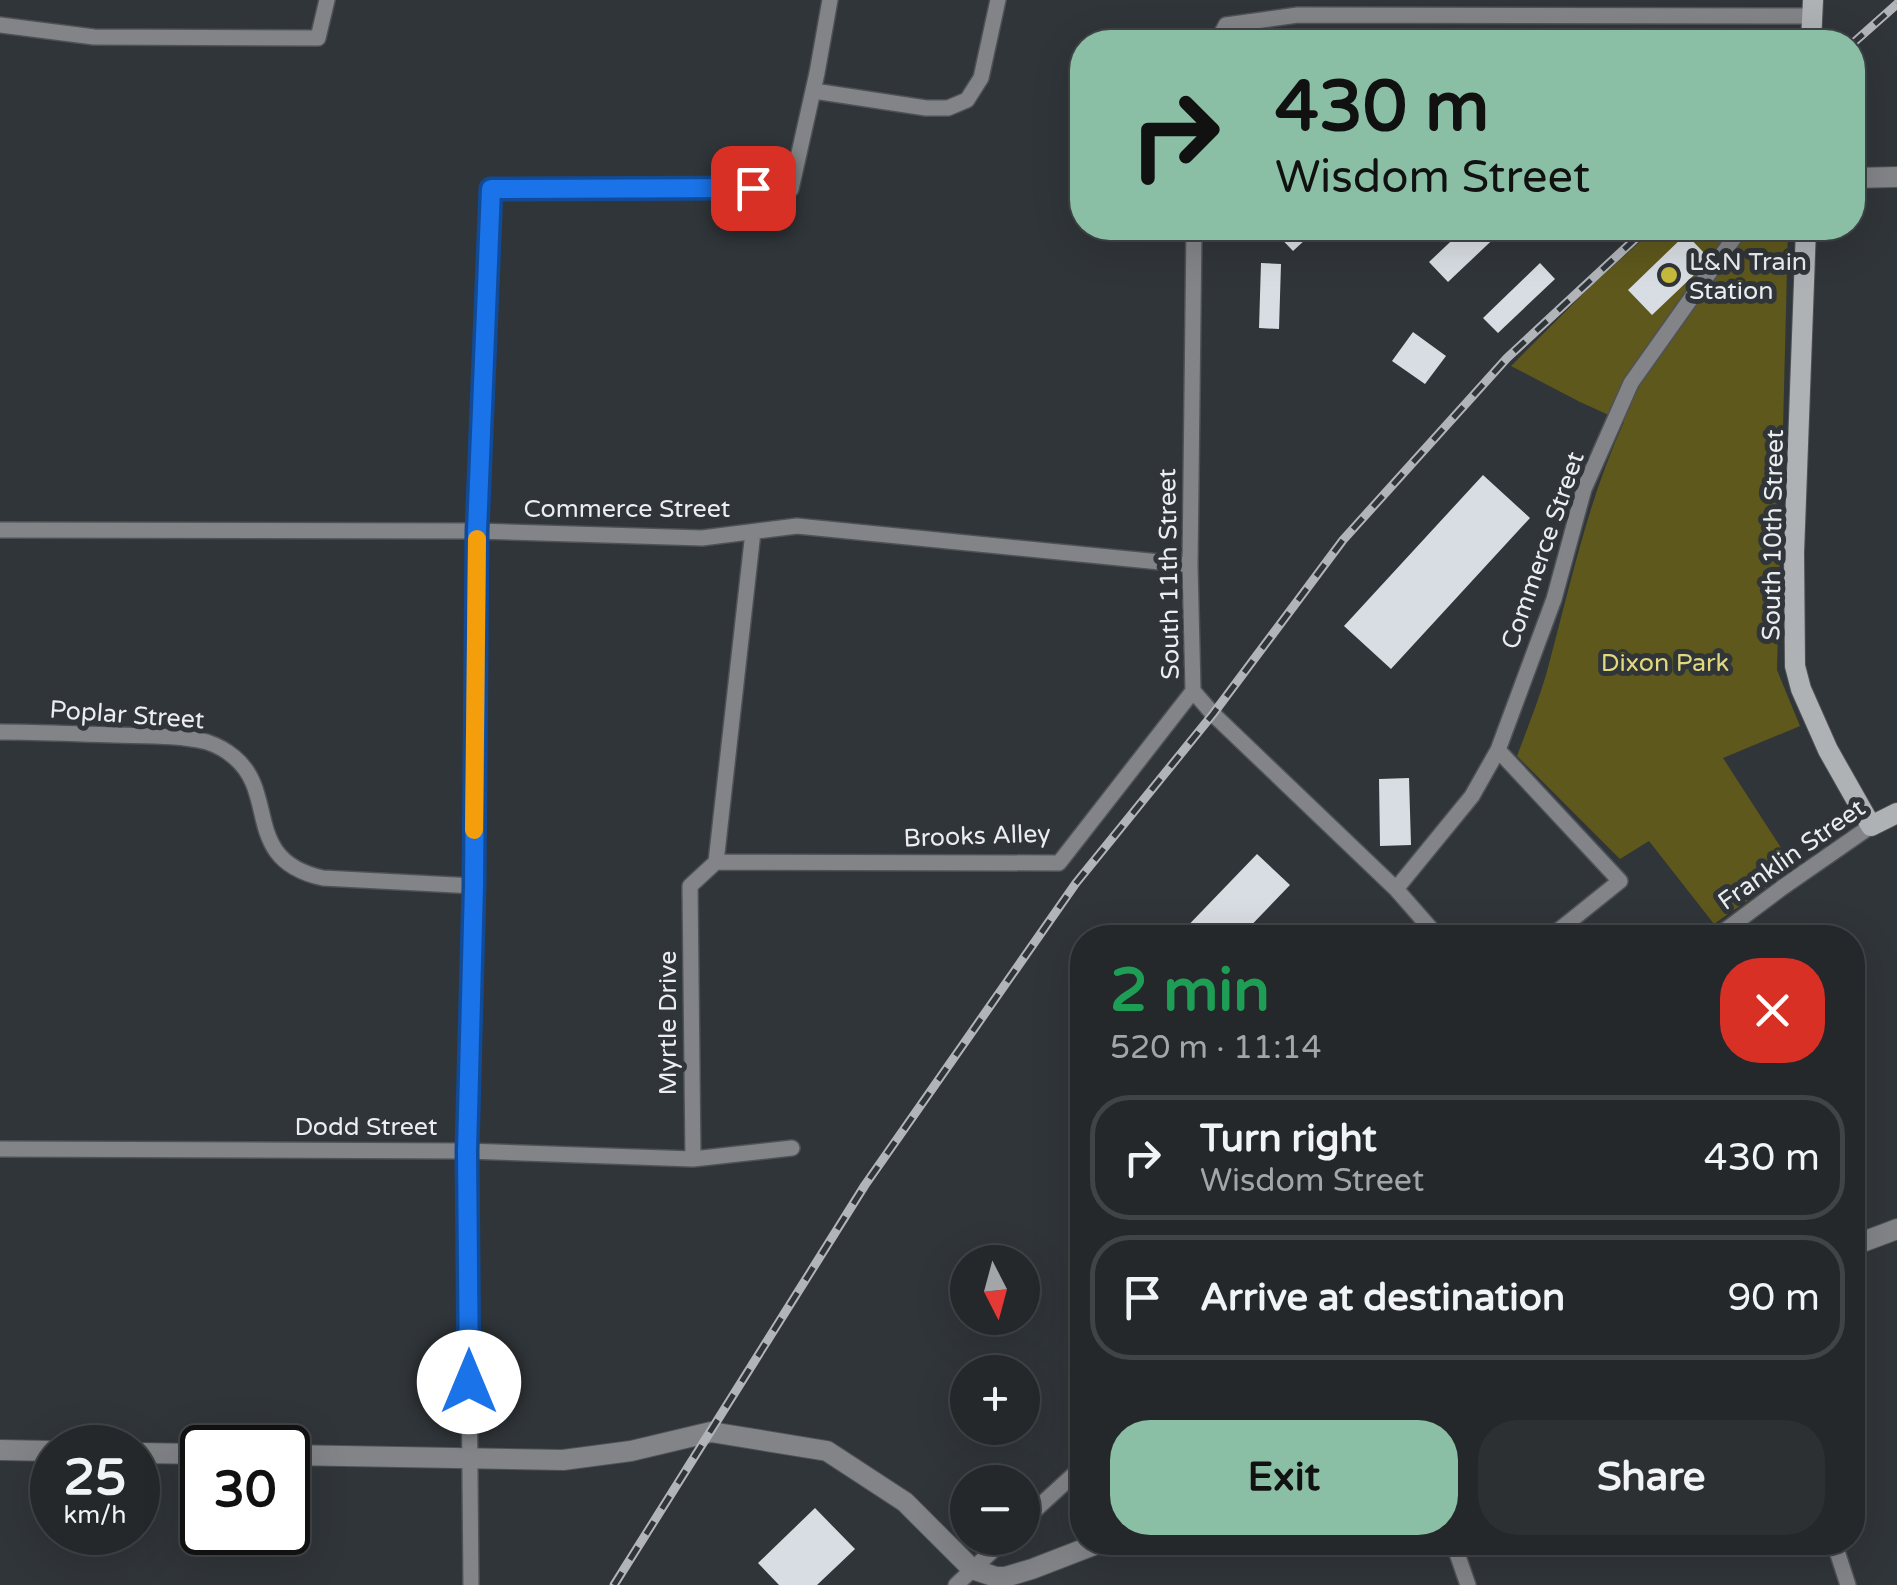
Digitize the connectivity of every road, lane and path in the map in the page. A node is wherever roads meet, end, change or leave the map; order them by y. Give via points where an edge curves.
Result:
1 (328, 0) edge
2 (830, 0) edge
3 (998, 0) edge
4 (1300, 7) edge
5 (1813, 8) edge
6 (0, 24) edge
7 (1223, 30) edge
8 (814, 91) junction
9 (1865, 178) edge
10 (1897, 178) edge
11 (1194, 240) edge
12 (1732, 240) edge
13 (1806, 240) edge
14 (0, 530) edge
15 (477, 531) junction
16 (753, 532) junction
17 (1190, 565) junction
18 (1193, 690) junction
19 (0, 732) edge
20 (1498, 750) junction
21 (1897, 813) edge
22 (1871, 826) junction
23 (716, 862) junction
24 (474, 886) junction
25 (1396, 889) junction
26 (1428, 925) edge
27 (1566, 925) edge
28 (1732, 925) edge
29 (792, 1148) dead end
30 (0, 1149) edge
31 (467, 1151) junction
32 (693, 1158) junction
33 (1897, 1229) edge
34 (1865, 1241) edge
35 (0, 1450) edge
36 (30, 1451) edge
37 (310, 1455) edge
38 (469, 1458) junction
39 (1070, 1478) edge
40 (1040, 1506) edge
41 (987, 1555) edge
42 (1070, 1555) edge
43 (1458, 1555) edge
44 (1838, 1555) edge
45 (972, 1568) junction
46 (471, 1585) edge
47 (956, 1585) edge
48 (1468, 1585) edge
49 (1848, 1585) edge

1 - 6 street via 318,38 94,37
2 - 8 street
3 - 8 street via 981,78 967,100 926,108
4 - 5 street
4 - 7 street
8 - 15 street via 791,188 491,189
9 - 10 street
11 - 17 street, South 11th Street
12 - 20 street, Commerce Street via 1631,383 1584,490 1554,599
13 - 22 main road, South 10th Street via 1794,666 1828,750
14 - 15 street, Commerce Street
15 - 16 street, Commerce Street via 702,538
15 - 24 street
16 - 17 street, Commerce Street via 797,526
16 - 23 street
17 - 18 street, South 11th Street
18 - 23 street, Brooks Alley via 1059,863
18 - 25 street, South 11th Street
19 - 24 street, Poplar Street via 210,743 250,773 268,837 280,857 303,874
20 - 25 street, Commerce Street via 1472,796
20 - 27 street via 1620,880
21 - 22 main road, Franklin Street
22 - 28 street, Franklin Street
23 - 32 street, Myrtle Drive via 690,886
24 - 31 street
25 - 26 street, South 11th Street
29 - 32 street, Dodd Street
30 - 31 street, Dodd Street
31 - 32 street, Dodd Street
31 - 38 street
33 - 34 street
35 - 36 street
37 - 38 street
38 - 45 street via 563,1460 711,1432 827,1451 905,1502
38 - 46 street
39 - 40 street
41 - 45 street
42 - 45 street via 1005,1577
43 - 48 street
44 - 49 street
45 - 47 street

